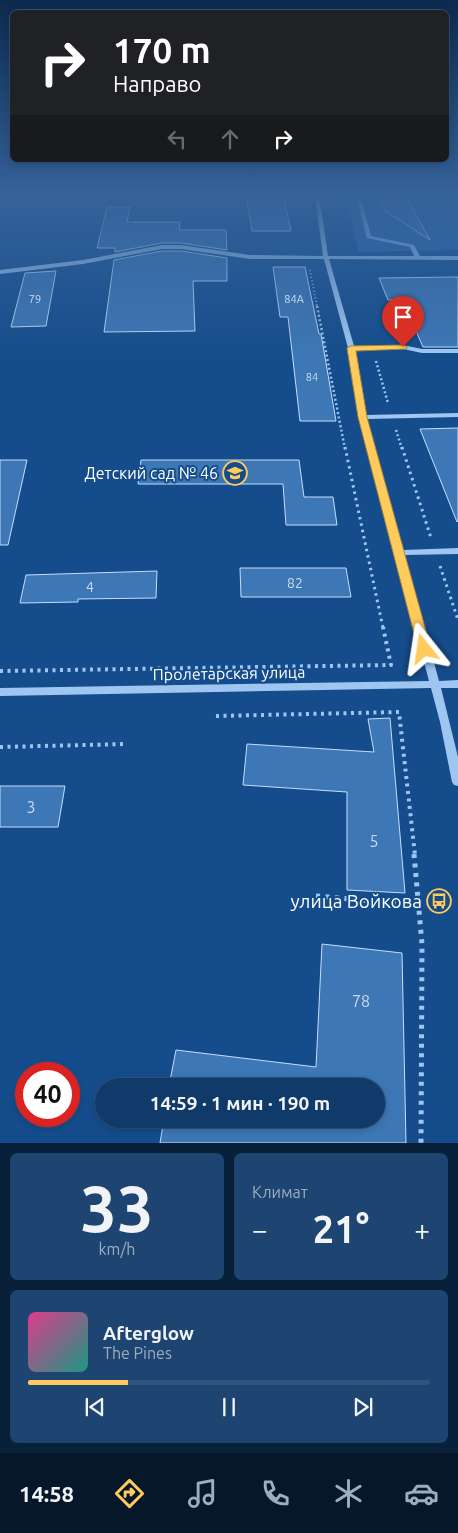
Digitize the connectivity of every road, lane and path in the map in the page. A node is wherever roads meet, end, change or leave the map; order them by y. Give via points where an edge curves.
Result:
1 (155, 248) edge
2 (190, 248) edge
3 (325, 248) edge
4 (413, 248) edge
5 (308, 257) junction
6 (326, 258) junction
7 (418, 258) junction
8 (458, 258) edge
9 (7, 271) joint
10 (0, 272) edge
11 (351, 348) junction
12 (372, 348) junction
13 (458, 351) edge
14 (458, 415) edge
15 (392, 416) junction
16 (363, 417) junction
17 (458, 551) edge
18 (399, 552) junction
19 (436, 552) junction
20 (456, 607) edge
21 (458, 620) edge
22 (0, 671) edge
23 (434, 684) junction
24 (458, 684) edge
25 (0, 692) edge
26 (216, 716) dead end
27 (127, 744) dead end
28 (0, 747) edge
29 (458, 782) edge
30 (316, 896) dead end
31 (420, 905) junction
32 (421, 1143) edge

1 - 9 street via 84,262
2 - 5 street via 250,257
3 - 6 street
4 - 7 street
5 - 6 street
5 - 22 path via 391,666
6 - 7 street
6 - 11 street
7 - 8 street
9 - 10 street
11 - 12 street
11 - 16 street
12 - 13 street
12 - 15 path
14 - 15 street
15 - 16 street
15 - 19 path
16 - 18 street
17 - 19 street
18 - 19 street
18 - 23 street
19 - 20 path
20 - 21 path
23 - 24 street, Пролетарская улица
23 - 25 street, Пролетарская улица
23 - 29 street
26 - 31 path via 399,712
27 - 28 path
30 - 31 path
31 - 32 path

